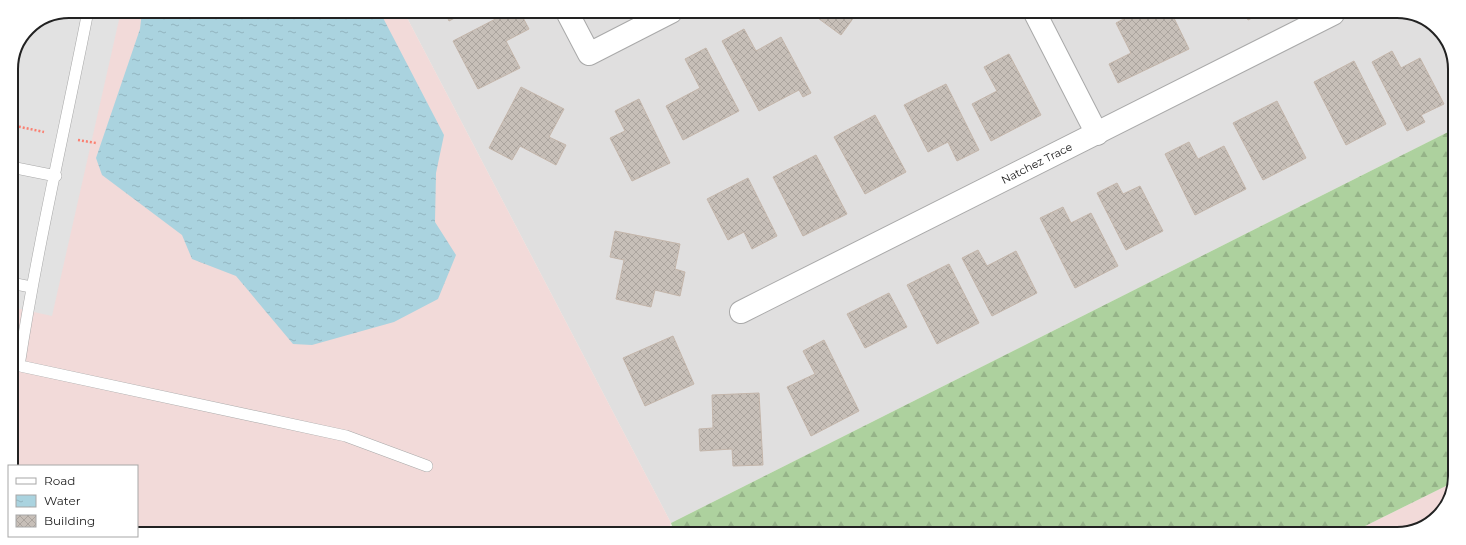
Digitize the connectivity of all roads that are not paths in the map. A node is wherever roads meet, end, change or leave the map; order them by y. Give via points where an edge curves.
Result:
1 (87, 18) edge
2 (570, 18) edge
3 (659, 18) edge
4 (1038, 18) edge
5 (1325, 18) edge
6 (1097, 134) junction
7 (18, 168) edge
8 (56, 176) junction
9 (18, 284) edge
10 (31, 287) junction
11 (741, 312) dead end
12 (18, 350) edge
13 (18, 366) edge
14 (427, 466) dead end

1 - 8 lane
2 - 3 street via 589,54
4 - 6 street
5 - 6 street, Natchez Trace
6 - 11 street, Natchez Trace
7 - 8 lane
8 - 10 lane
9 - 10 lane
10 - 12 lane
13 - 14 lane via 346,436

